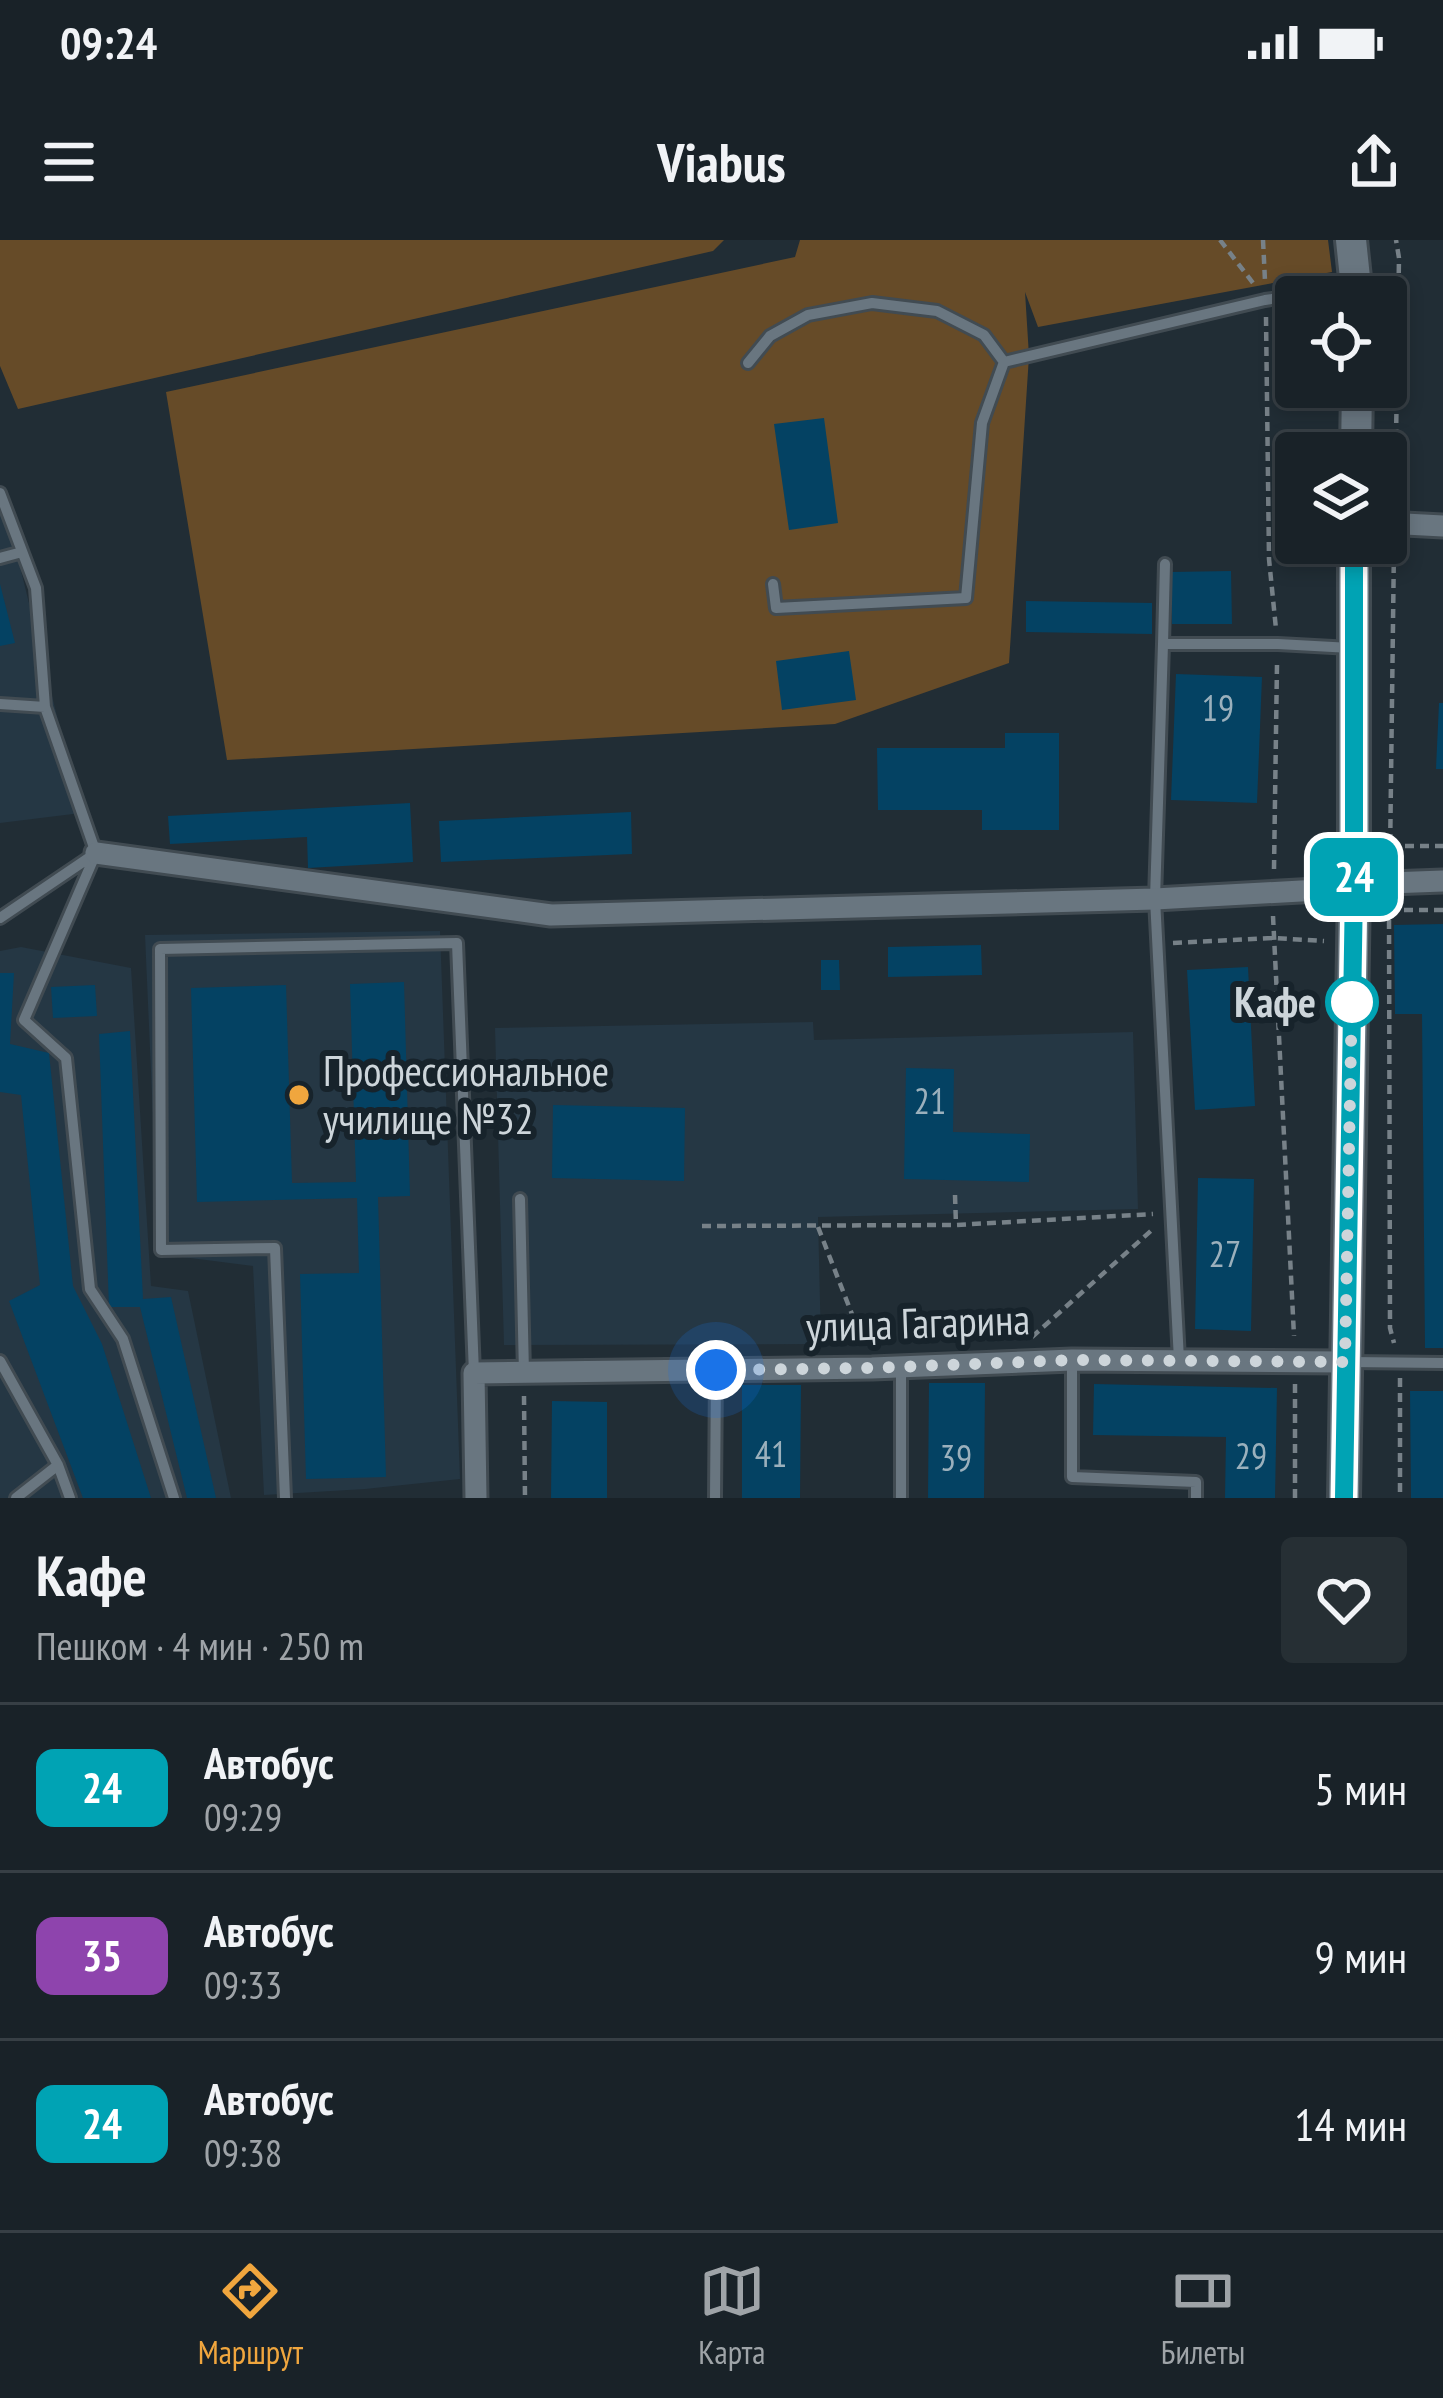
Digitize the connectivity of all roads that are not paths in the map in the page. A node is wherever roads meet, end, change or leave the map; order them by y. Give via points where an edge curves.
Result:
1 (1351, 240) edge
2 (1355, 276) edge
3 (1275, 299) edge
4 (1004, 362) junction
5 (748, 363) dead end
6 (0, 493) edge
7 (1407, 524) edge
8 (1443, 526) edge
9 (22, 552) junction
10 (0, 558) edge
11 (1165, 564) dead end
12 (1354, 564) edge
13 (773, 584) dead end
14 (1163, 644) junction
15 (1354, 649) junction
16 (0, 704) edge
17 (45, 706) junction
18 (96, 853) junction
19 (1443, 881) edge
20 (1354, 888) junction
21 (1155, 899) junction
22 (0, 918) edge
23 (520, 1199) dead end
24 (1072, 1360) junction
25 (1179, 1360) junction
26 (0, 1361) edge
27 (1345, 1362) junction
28 (1443, 1363) edge
29 (901, 1367) junction
30 (716, 1370) junction
31 (474, 1373) junction
32 (524, 1373) junction
33 (58, 1465) junction
34 (16, 1498) edge
35 (70, 1498) edge
36 (174, 1498) edge
37 (285, 1498) edge
38 (476, 1498) edge
39 (716, 1498) edge
40 (902, 1498) edge
41 (1196, 1498) edge
42 (1344, 1498) edge

1 - 2 main road
3 - 4 lane
4 - 5 lane via 984,335 937,310 872,303 808,315 770,336
4 - 13 lane via 982,423 966,598 776,608
6 - 9 lane
7 - 8 street
9 - 10 lane
9 - 17 lane via 36,588
11 - 14 lane
12 - 15 main road
14 - 15 lane
14 - 21 lane
15 - 20 main road
16 - 17 lane
17 - 18 lane
18 - 21 street via 551,915
18 - 22 lane
18 - 36 lane via 24,1020 65,1058 90,1289 122,1339
19 - 20 street
20 - 21 street
20 - 27 main road
21 - 25 lane
23 - 32 lane
24 - 25 street, улица Гагарина
24 - 29 street, улица Гагарина
24 - 41 lane via 1072,1477 1196,1482
25 - 27 street, улица Гагарина
26 - 33 lane
27 - 28 lane
27 - 42 main road
29 - 30 street, улица Гагарина
29 - 40 lane
30 - 32 street, улица Гагарина
30 - 39 lane
31 - 32 street, улица Гагарина
31 - 37 lane via 457,943 160,949 161,1250 275,1248
31 - 38 street
33 - 34 lane
33 - 35 lane

